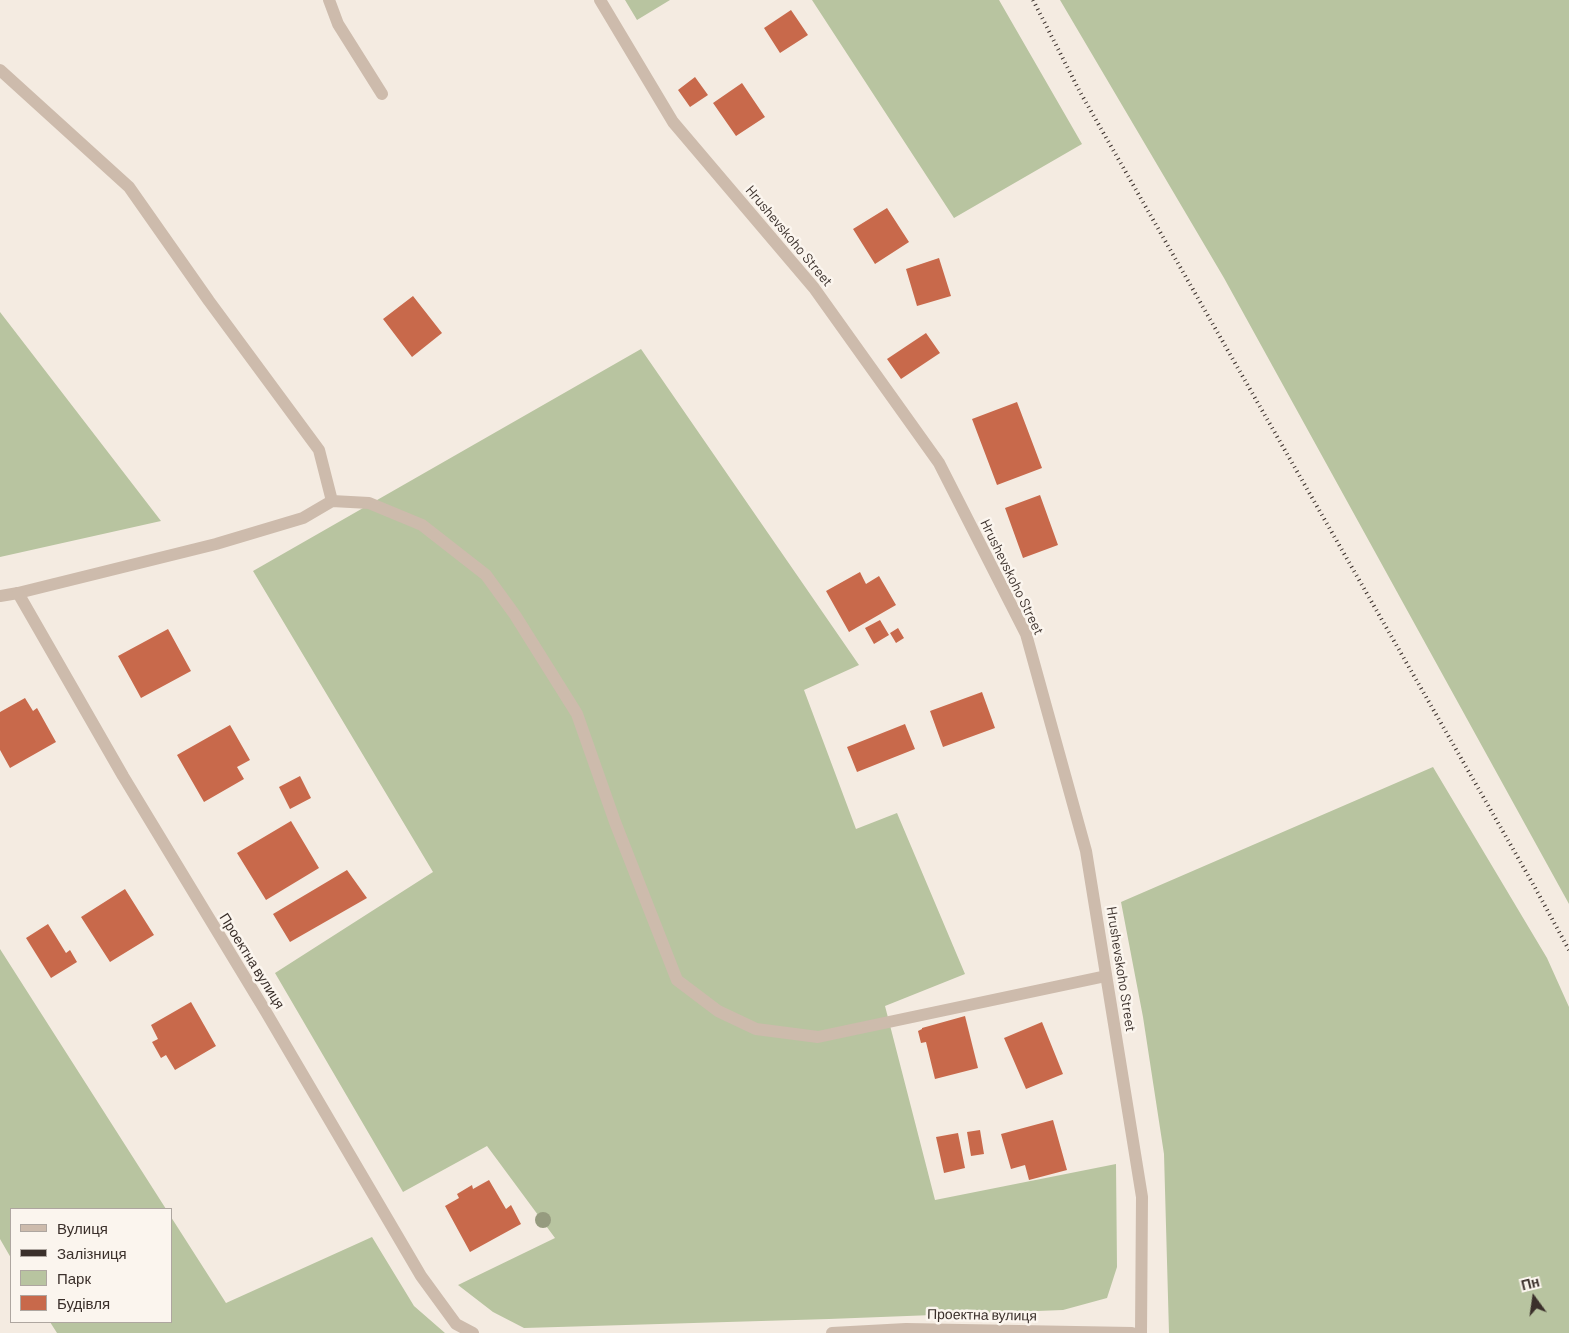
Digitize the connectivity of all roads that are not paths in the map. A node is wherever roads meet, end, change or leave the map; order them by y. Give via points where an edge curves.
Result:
1 (329, 0) edge
2 (600, 0) edge
3 (0, 70) edge
4 (382, 94) dead end
5 (332, 501) junction
6 (18, 593) junction
7 (0, 596) edge
8 (1106, 976) junction
9 (473, 1333) edge
10 (832, 1333) edge
11 (1132, 1333) edge
12 (1141, 1333) edge

1 - 4 street via 338,24
2 - 8 street, Hrushevskoho Street via 674,122 814,288 939,464 1026,634 1086,852
3 - 5 street via 129,187 318,450
5 - 6 street via 303,518 216,544
5 - 8 street via 369,503 422,525 486,575 577,714 677,980 718,1011 756,1029 818,1037
6 - 7 street
6 - 9 street, Проектна вулиця via 123,776 421,1276 456,1324
8 - 12 street, Hrushevskoho Street via 1142,1197
10 - 11 street, Проектна вулиця via 906,1329

